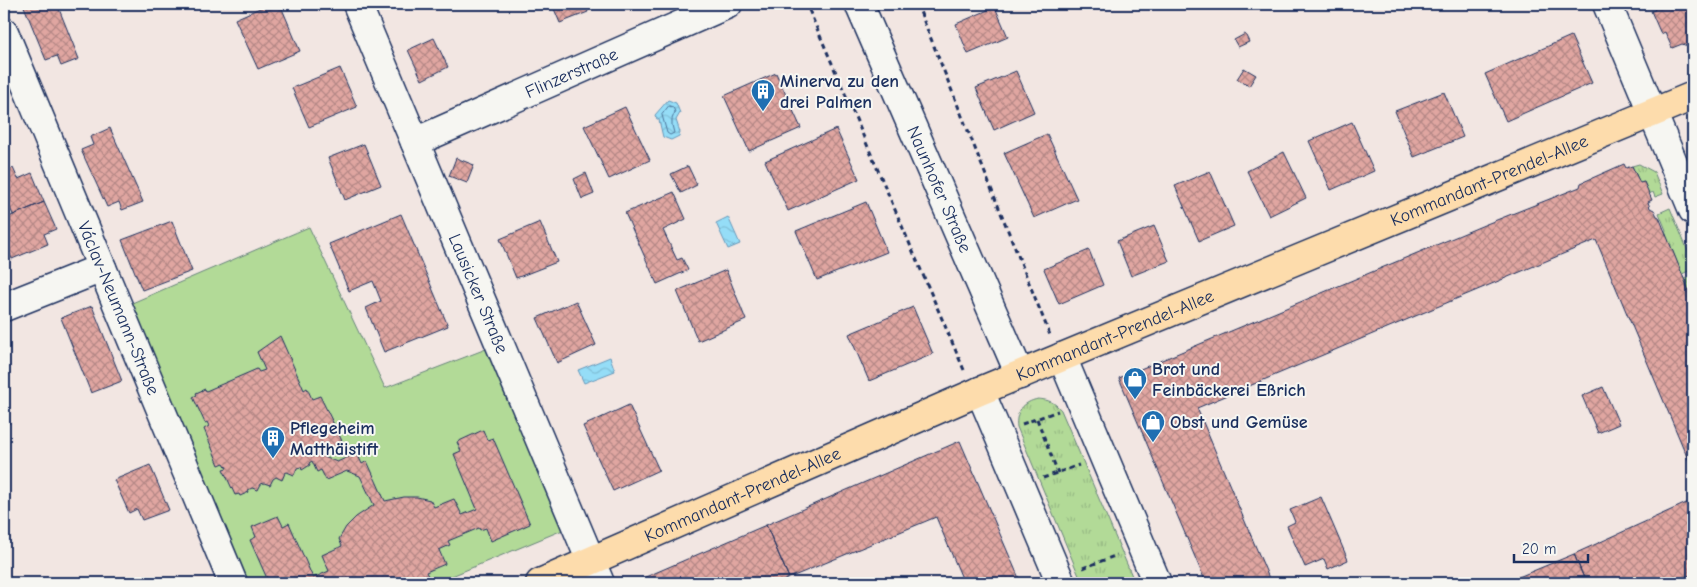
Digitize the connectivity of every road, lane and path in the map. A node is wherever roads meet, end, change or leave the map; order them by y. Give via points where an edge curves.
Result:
1 (357, 4) edge
2 (728, 4) edge
3 (860, 4) edge
4 (917, 4) edge
5 (1607, 4) edge
6 (809, 10) dead end
7 (4, 32) edge
8 (1693, 96) edge
9 (1652, 113) junction
10 (415, 142) junction
11 (1693, 210) edge
12 (102, 268) junction
13 (4, 307) edge
14 (1049, 333) dead end
15 (1062, 357) junction
16 (962, 368) dead end
17 (1020, 375) junction
18 (980, 391) junction
19 (1081, 403) junction
20 (1037, 419) junction
21 (998, 434) junction
22 (1104, 456) junction
23 (1058, 473) junction
24 (1020, 486) junction
25 (1141, 546) junction
26 (596, 572) edge
27 (1060, 580) edge
28 (233, 583) edge
29 (540, 583) edge
30 (1157, 583) edge

1 - 10 street, Lausicker Straße
2 - 10 street, Flinzerstraße
3 - 17 street, Naunhofer Straße
4 - 14 path
5 - 9 street
6 - 16 path
7 - 12 street, Václav-Neumann-Straße
8 - 9 main road, Kommandant-Prendel-Allee
9 - 11 street
9 - 15 main road, Kommandant-Prendel-Allee
10 - 26 street, Lausicker Straße
12 - 13 street
12 - 28 street, Václav-Neumann-Straße
15 - 17 main road, Kommandant-Prendel-Allee
15 - 19 street
17 - 18 main road, Kommandant-Prendel-Allee
18 - 21 street
18 - 26 main road, Kommandant-Prendel-Allee
19 - 20 path
19 - 22 street
20 - 21 path
20 - 23 path
21 - 24 street
22 - 23 path
22 - 25 street
23 - 24 path
24 - 27 street
25 - 27 path
25 - 30 street
26 - 29 main road, Kommandant-Prendel-Allee

